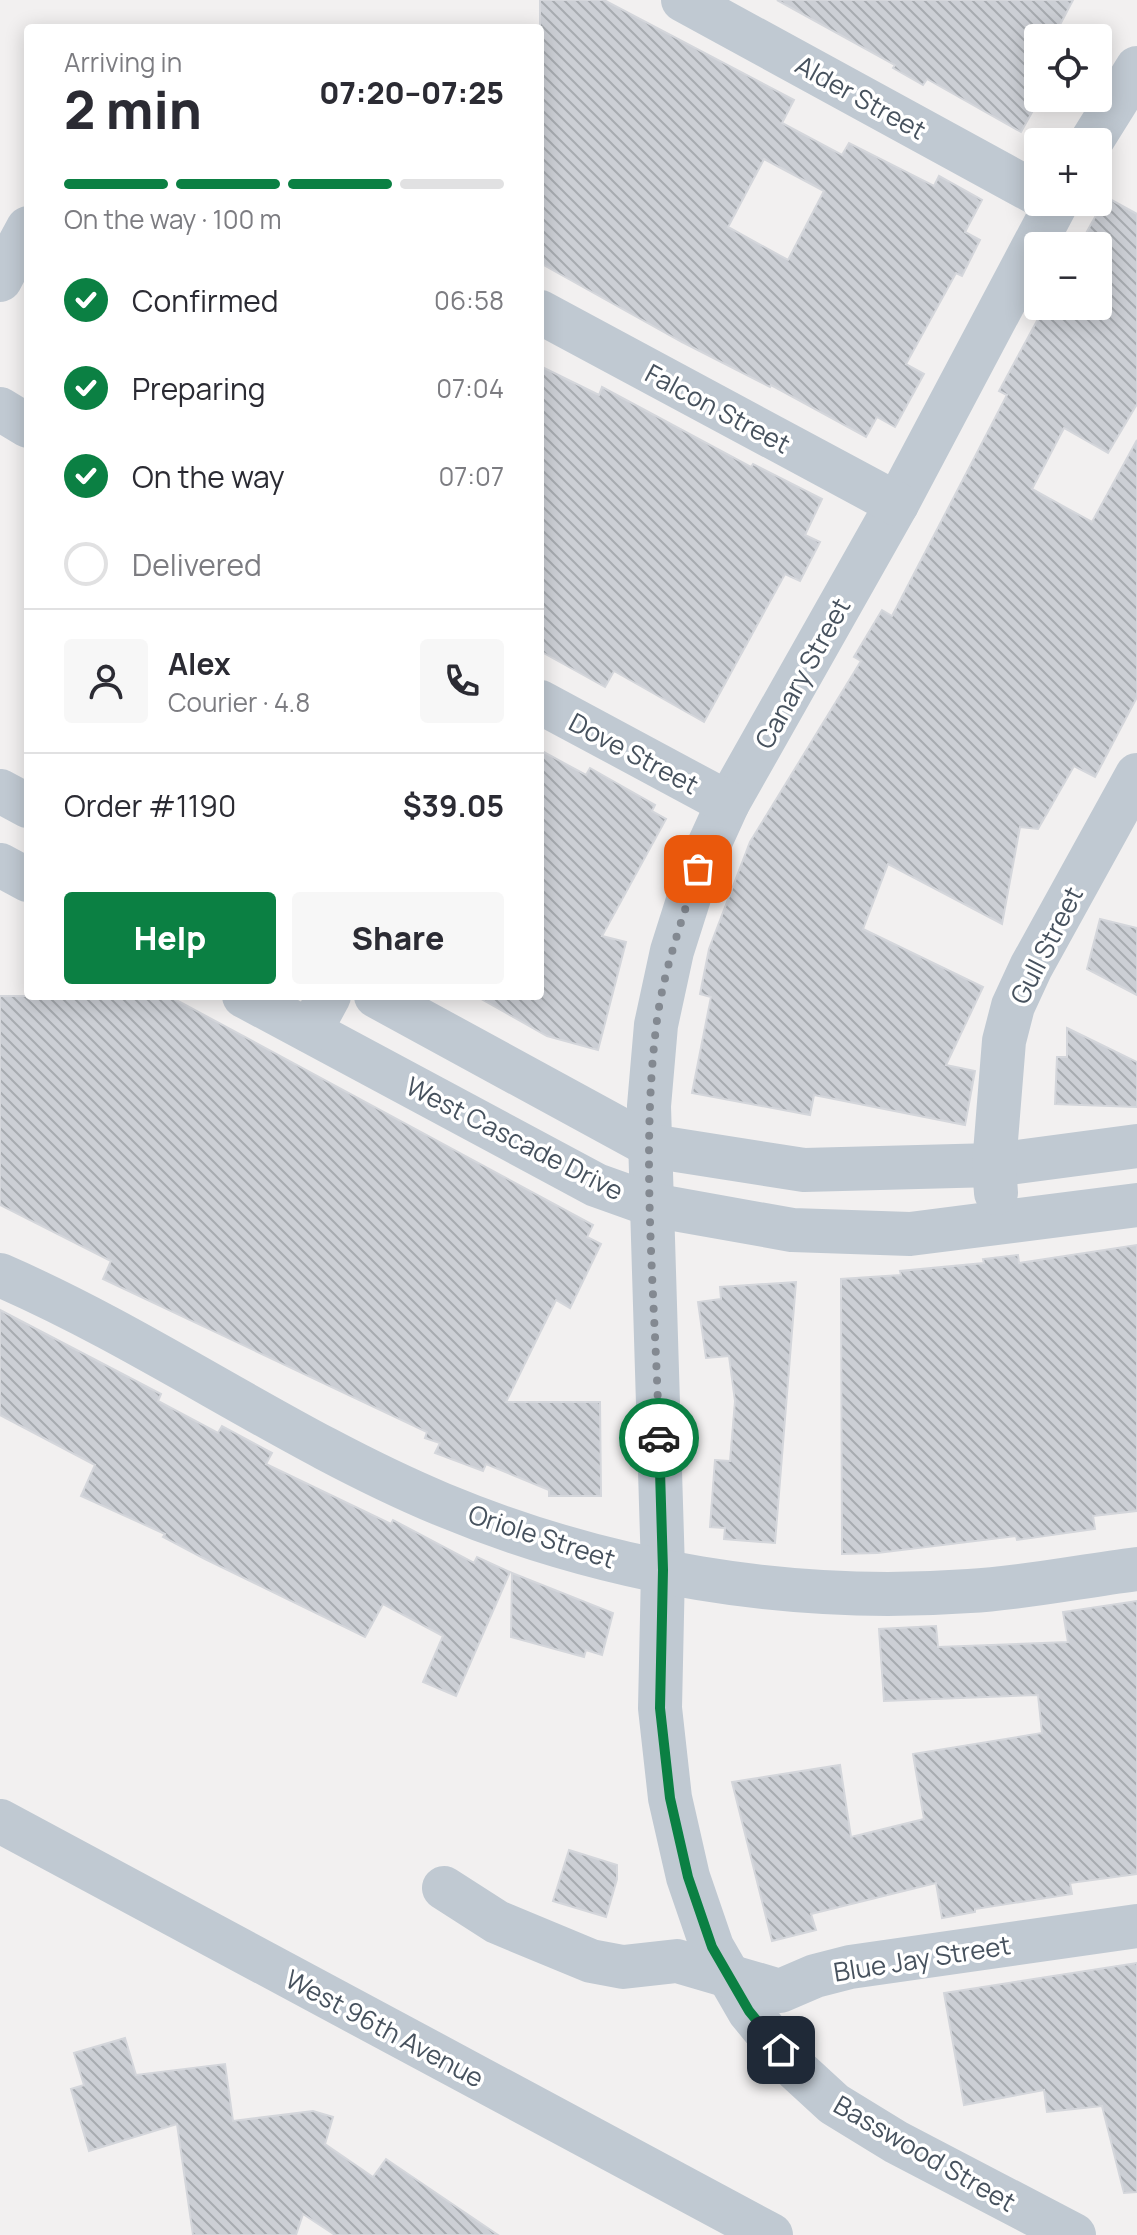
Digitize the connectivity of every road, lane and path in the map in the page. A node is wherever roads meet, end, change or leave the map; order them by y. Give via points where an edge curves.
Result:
1 (683, 0) edge
2 (1137, 68) edge
3 (1100, 128) edge
4 (1024, 185) edge
5 (1043, 216) edge
6 (24, 236) edge
7 (0, 280) edge
8 (544, 314) edge
9 (0, 409) edge
10 (24, 424) edge
11 (897, 504) junction
12 (544, 704) edge
13 (1137, 775) edge
14 (0, 791) edge
15 (728, 803) junction
16 (24, 804) edge
17 (0, 865) edge
18 (24, 878) edge
19 (261, 1000) edge
20 (382, 1000) edge
21 (319, 1014) edge
22 (1137, 1146) edge
23 (994, 1165) junction
24 (651, 1176) junction
25 (1137, 1205) edge
26 (999, 1223) junction
27 (0, 1275) edge
28 (1137, 1569) edge
29 (663, 1570) junction
30 (0, 1821) edge
31 (444, 1888) dead end
32 (1137, 1926) edge
33 (728, 1979) junction
34 (771, 2235) edge
35 (1074, 2235) edge

1 - 4 street, Alder Street
2 - 3 street
5 - 11 street, Canary Street
6 - 7 street
8 - 11 street, Falcon Street
9 - 10 street
11 - 15 street, Canary Street
12 - 15 street, Dove Street
13 - 23 street, Gull Street via 1013,1006 1004,1041
14 - 16 street
15 - 24 street, Canary Street via 698,869 656,1025 649,1106
17 - 18 street
19 - 21 street, West Cascade Drive
20 - 24 street, West Cascade Drive
21 - 24 street, West Cascade Drive via 596,1185
22 - 23 street, West Cascade Drive
23 - 24 street, West Cascade Drive
23 - 26 street, Gull Street
24 - 26 street, West Cascade Drive via 792,1230 910,1234
24 - 29 street, Basswood Street
25 - 26 street, West Cascade Drive
27 - 29 street, Oriole Street via 440,1503 519,1533
28 - 29 street, Oriole Street via 972,1591 907,1594 752,1587
29 - 33 street, Basswood Street via 660,1708 670,1798 688,1877
30 - 34 street, West 96th Avenue
31 - 33 street, Blue Jay Street via 497,1922 591,1961 623,1967 677,1961
32 - 33 street, Blue Jay Street via 850,1967 780,1991
33 - 35 street, Basswood Street via 797,2070 834,2104

